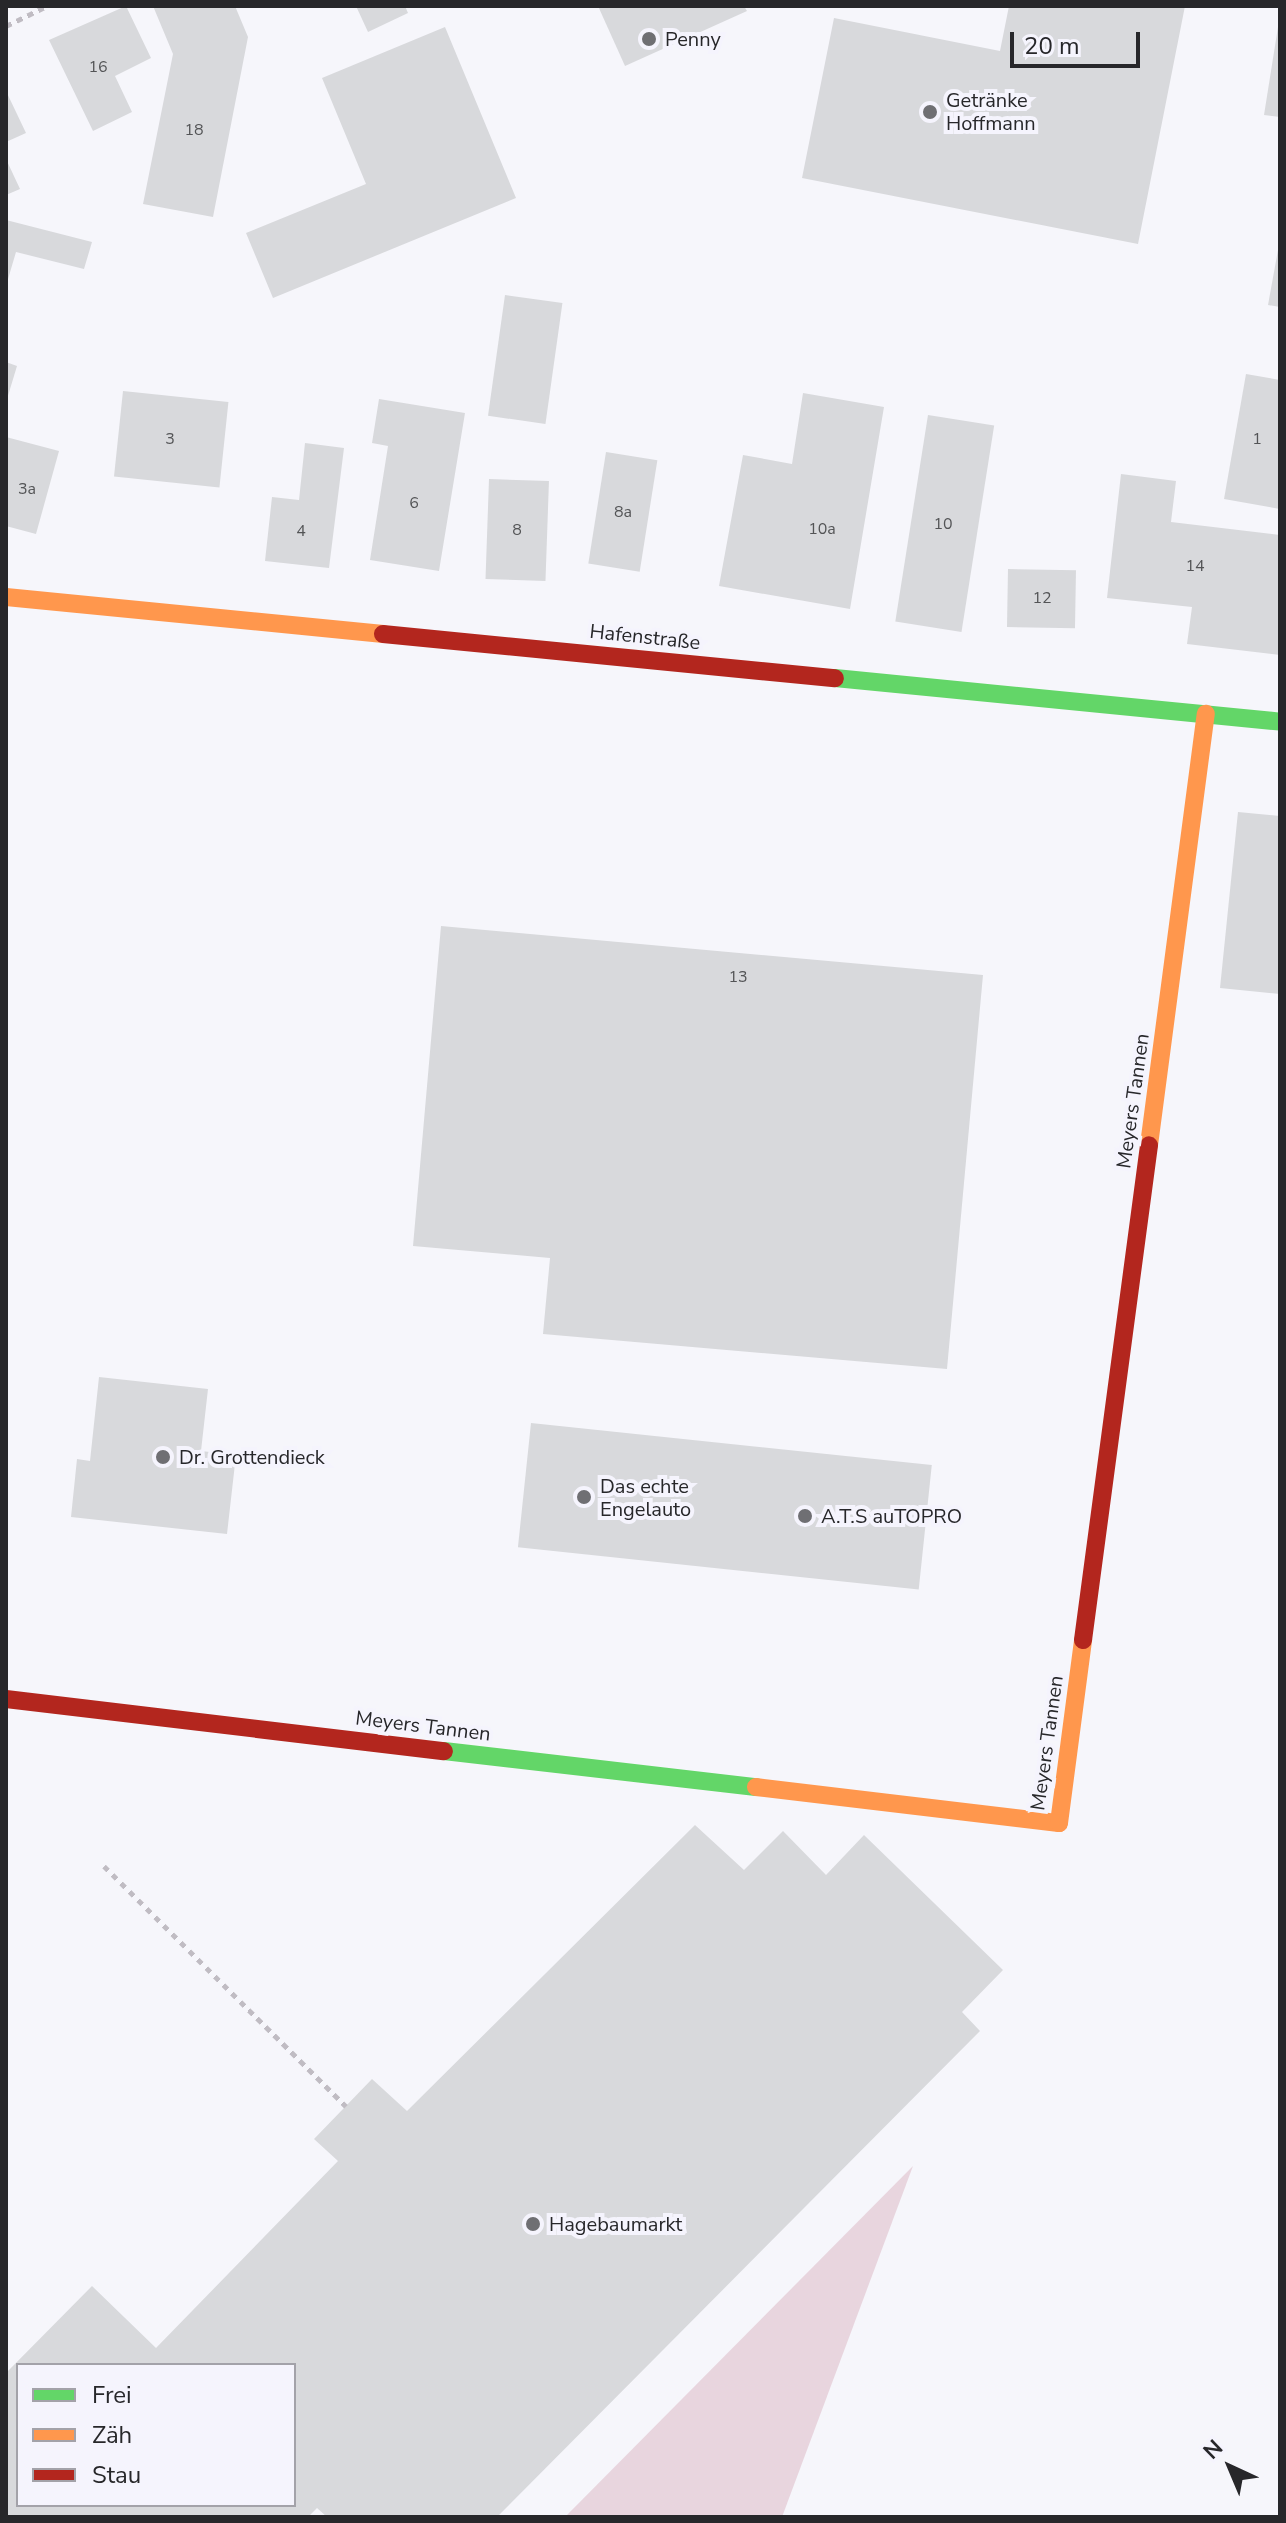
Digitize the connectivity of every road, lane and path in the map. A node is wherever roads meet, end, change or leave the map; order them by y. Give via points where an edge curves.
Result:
1 (47, 6) edge
2 (6, 26) edge
3 (6, 597) edge
4 (1206, 714) junction
5 (1280, 722) edge
6 (6, 1699) edge
7 (104, 1866) dead end
8 (346, 2106) dead end

1 - 2 path
3 - 4 street, Hafenstraße
4 - 5 street, Hafenstraße
4 - 6 street, Meyers Tannen via 1059,1823
7 - 8 path

